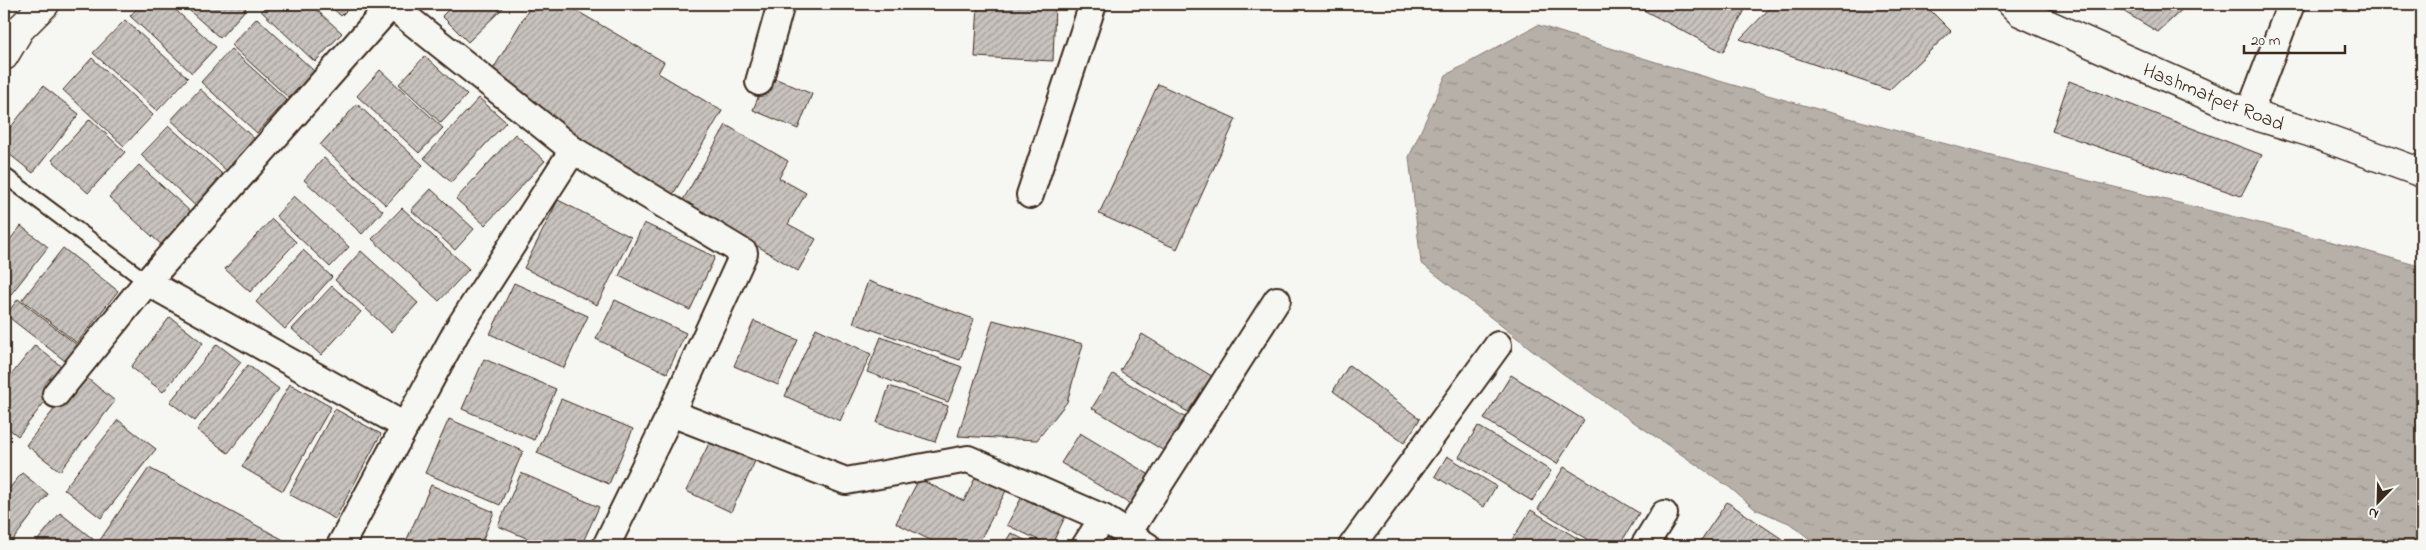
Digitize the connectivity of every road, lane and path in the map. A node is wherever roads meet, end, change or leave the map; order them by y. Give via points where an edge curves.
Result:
1 (45, 4) edge
2 (781, 4) edge
3 (1093, 4) edge
4 (2012, 4) edge
5 (2291, 4) edge
6 (4, 56) edge
7 (759, 82) dead end
8 (2248, 114) junction
9 (573, 150) junction
10 (2422, 173) edge
11 (4, 176) edge
12 (1030, 194) dead end
13 (146, 282) junction
14 (1277, 300) dead end
15 (1498, 345) dead end
16 (56, 394) dead end
17 (671, 413) junction
18 (405, 426) junction
19 (1664, 514) dead end
20 (1103, 518) junction
21 (1138, 540) edge
22 (340, 546) edge
23 (606, 546) edge
24 (1085, 546) edge
25 (1352, 546) edge
26 (1644, 546) edge

1 - 6 main road via 20,29
2 - 7 street
3 - 12 street
4 - 8 main road, Hashmatpet Road via 2020,12
5 - 8 street
8 - 10 main road, Hashmatpet Road via 2309,132
9 - 13 street via 390,5
9 - 17 street via 744,253
9 - 18 street via 458,329
11 - 13 lane
13 - 16 street
13 - 18 street
14 - 21 street
15 - 25 street
17 - 20 street via 846,481 968,459
17 - 23 street
18 - 22 street
19 - 26 street
20 - 21 street
20 - 24 street

